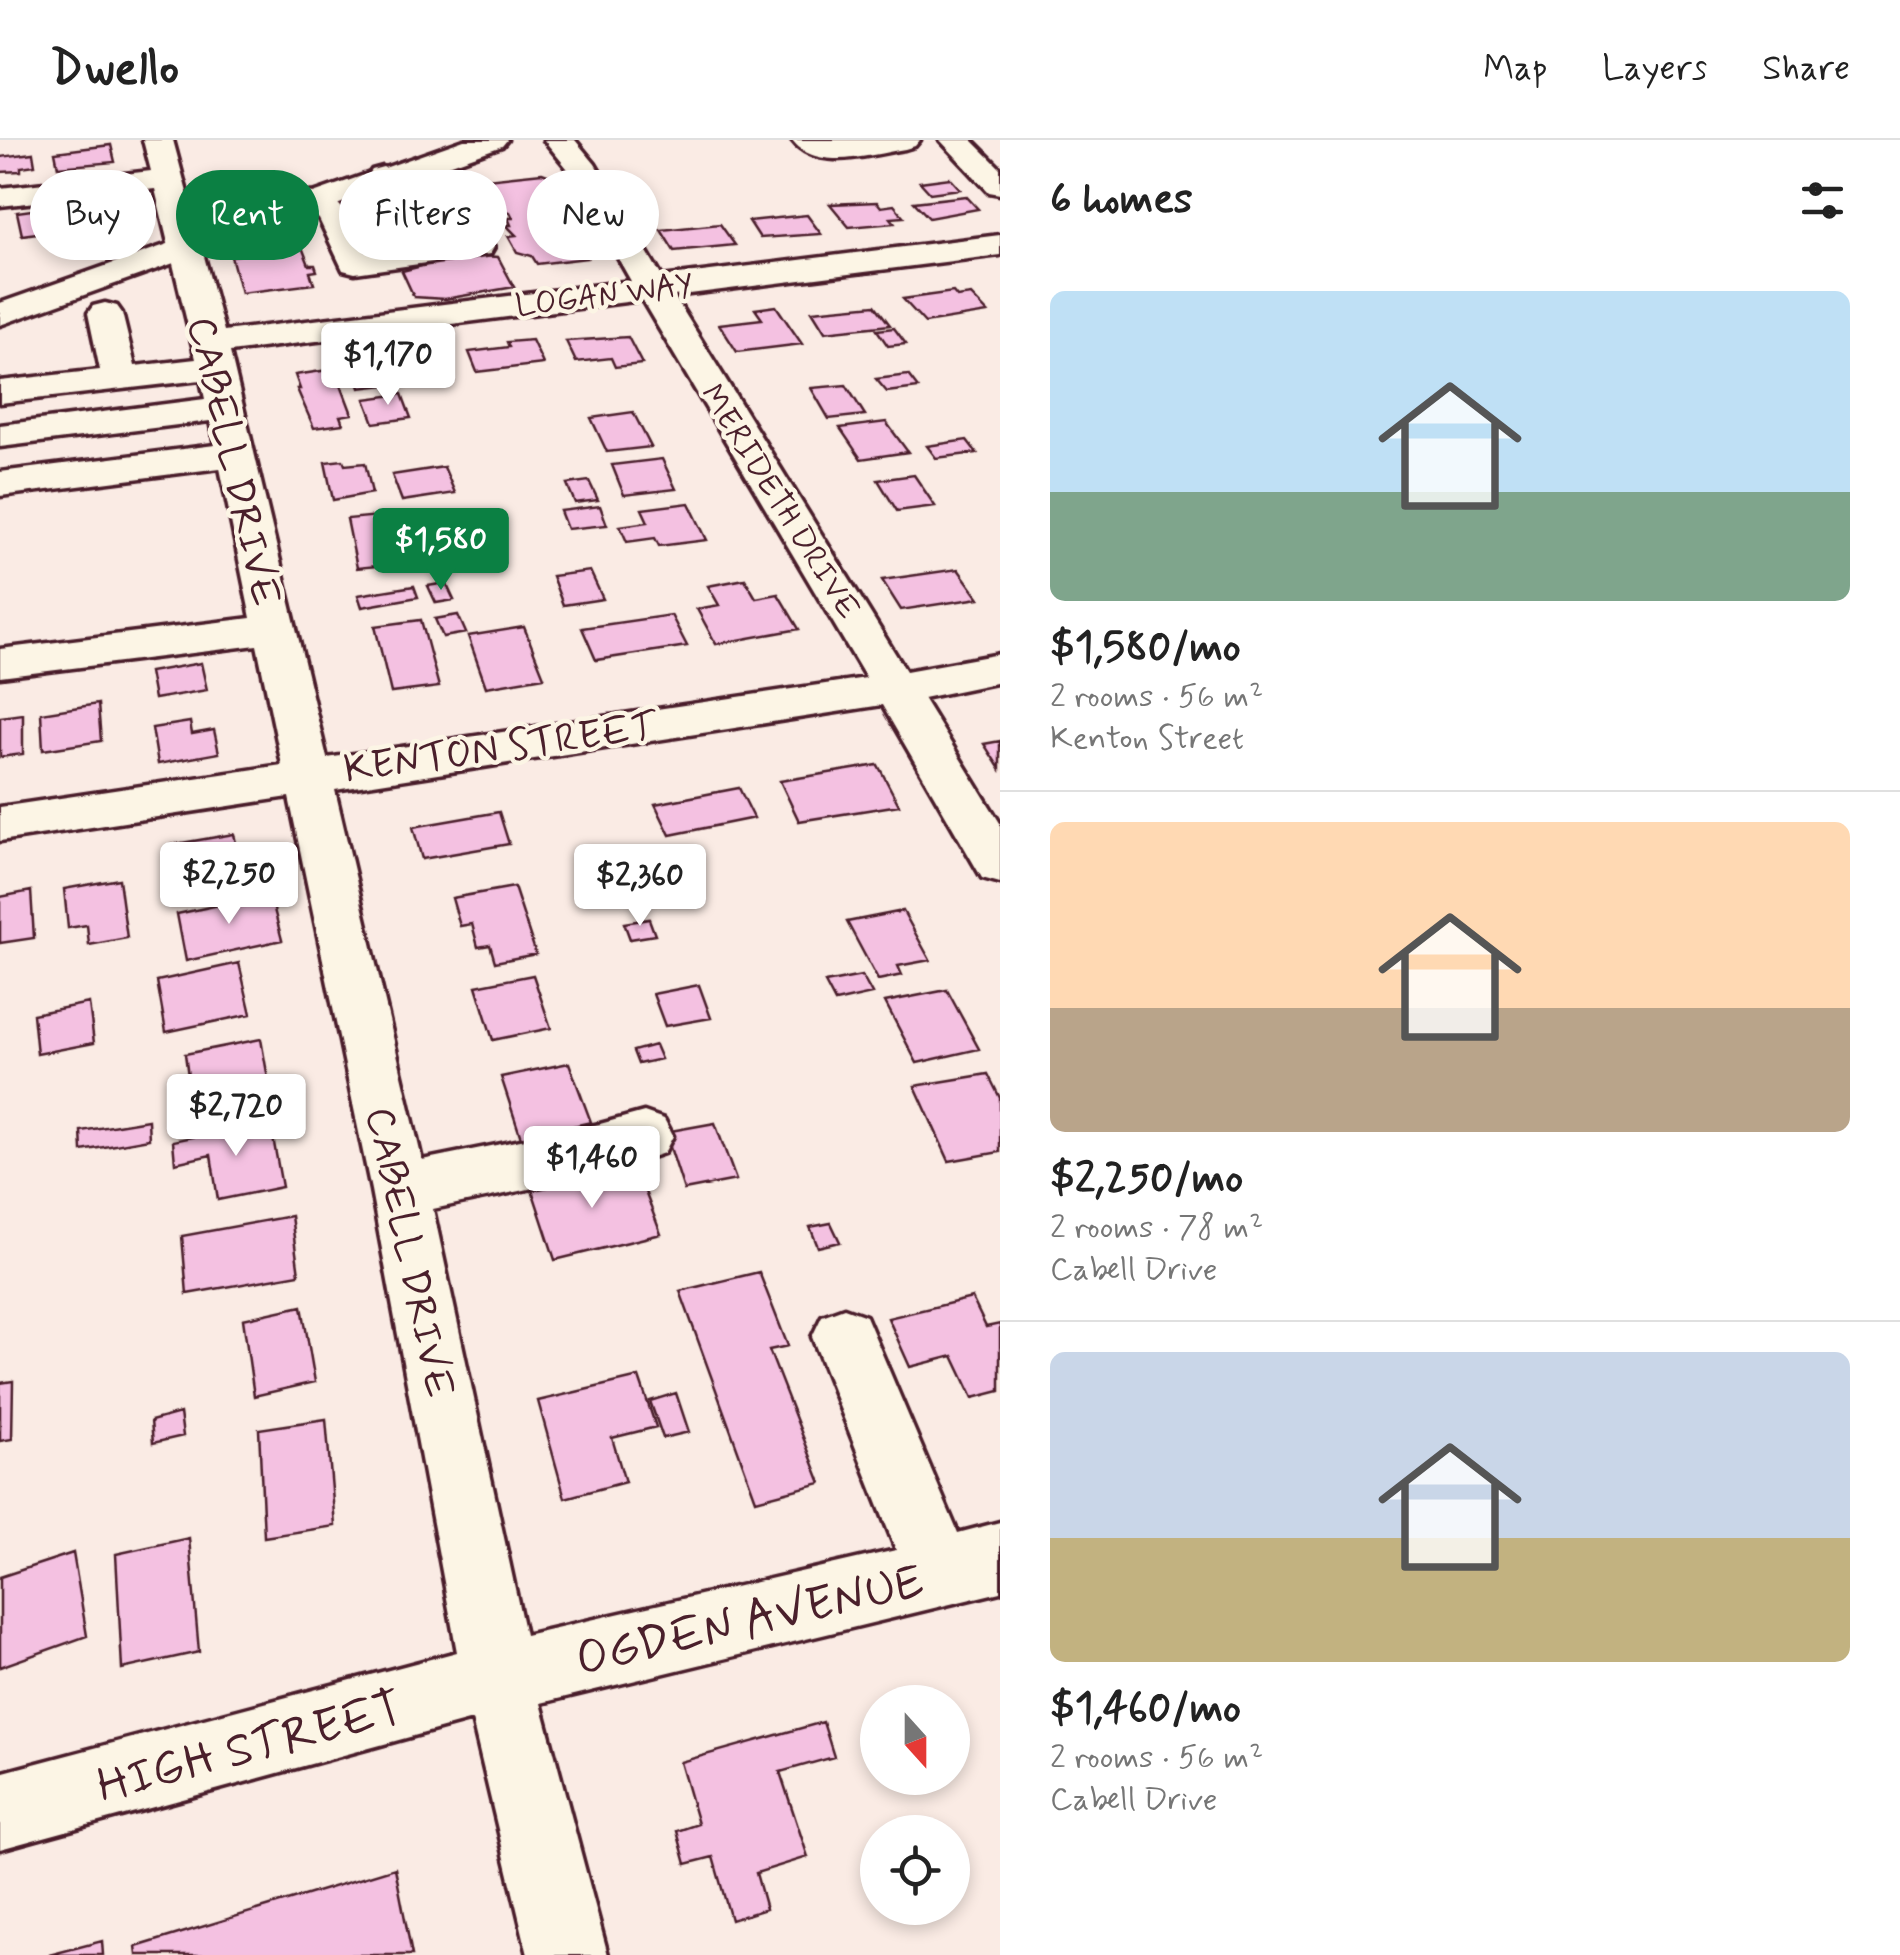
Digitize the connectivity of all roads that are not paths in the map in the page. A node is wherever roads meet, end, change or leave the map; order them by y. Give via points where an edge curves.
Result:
1 (158, 140) edge
2 (492, 140) edge
3 (559, 140) edge
4 (903, 140) edge
5 (817, 145) edge
6 (960, 145) edge
7 (1000, 146) edge
8 (401, 170) edge
9 (167, 178) junction
10 (1000, 185) edge
11 (0, 197) edge
12 (319, 205) edge
13 (176, 210) edge
14 (1000, 244) edge
15 (176, 250) edge
16 (190, 260) edge
17 (359, 260) edge
18 (355, 263) junction
19 (651, 288) junction
20 (294, 300) dead end
21 (105, 313) dead end
22 (0, 314) edge
23 (218, 364) junction
24 (120, 378) junction
25 (0, 392) edge
26 (0, 436) edge
27 (0, 484) edge
28 (274, 629) junction
29 (0, 663) edge
30 (1000, 668) edge
31 (896, 688) junction
32 (307, 774) junction
33 (0, 824) edge
34 (1000, 865) edge
35 (644, 1136) dead end
36 (400, 1190) junction
37 (844, 1337) dead end
38 (970, 1565) edge
39 (498, 1677) junction
40 (0, 1811) edge
41 (568, 1955) edge

1 - 9 street, CABELL DRIVE
2 - 8 street
3 - 19 street, MERIDETH DRIVE via 580,164
4 - 5 street
6 - 7 street
6 - 10 street
9 - 11 street
9 - 13 street, CABELL DRIVE
12 - 18 street via 334,214
14 - 19 street, LOGAN WAY
15 - 22 street
16 - 23 street, CABELL DRIVE
17 - 18 street
18 - 20 street via 364,283 360,292
19 - 23 street, LOGAN WAY
19 - 31 street, MERIDETH DRIVE
21 - 24 street
23 - 24 street
23 - 26 street
23 - 27 street
23 - 28 street, CABELL DRIVE
24 - 25 street
28 - 29 street
28 - 32 street, CABELL DRIVE
30 - 31 street, KENTON STREET
31 - 32 street, KENTON STREET
31 - 34 street, MERIDETH DRIVE
32 - 33 street, KENTON STREET
32 - 36 street, CABELL DRIVE
35 - 36 street
36 - 39 street, CABELL DRIVE
37 - 38 street
38 - 39 street, OGDEN AVENUE
39 - 40 street, HIGH STREET
39 - 41 street, CABELL DRIVE

